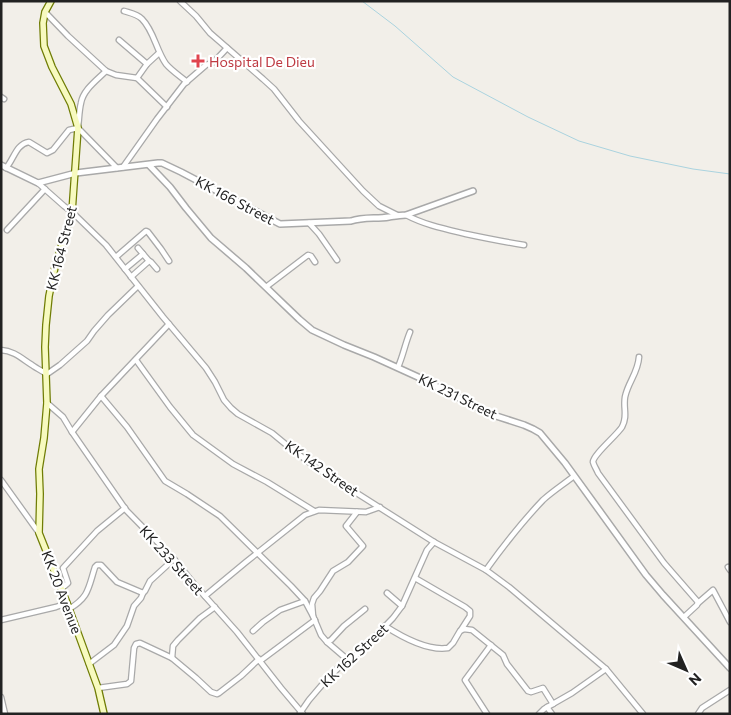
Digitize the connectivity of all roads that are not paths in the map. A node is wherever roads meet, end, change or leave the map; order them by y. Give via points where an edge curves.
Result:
1 (51, 1) edge
2 (180, 1) edge
3 (124, 11) dead end
4 (45, 12) junction
5 (119, 40) dead end
6 (227, 48) junction
7 (159, 53) junction
8 (146, 64) junction
9 (106, 71) junction
10 (137, 78) junction
11 (187, 82) junction
12 (167, 107) junction
13 (78, 128) junction
14 (149, 165) junction
15 (4, 166) edge
16 (123, 167) junction
17 (116, 168) junction
18 (76, 173) junction
19 (38, 184) junction
20 (45, 189) junction
21 (473, 191) dead end
22 (72, 212) junction
23 (397, 215) junction
24 (406, 215) junction
25 (309, 223) junction
26 (6, 230) dead end
27 (524, 245) dead end
28 (138, 248) dead end
29 (143, 254) junction
30 (116, 257) junction
31 (337, 260) dead end
32 (168, 261) dead end
33 (149, 262) junction
34 (315, 262) dead end
35 (125, 269) junction
36 (156, 269) dead end
37 (131, 277) junction
38 (138, 286) junction
39 (266, 287) junction
40 (169, 324) junction
41 (410, 332) dead end
42 (1, 350) edge
43 (639, 357) dead end
44 (136, 360) junction
45 (398, 368) junction
46 (47, 374) junction
47 (101, 396) junction
48 (47, 403) junction
49 (72, 432) junction
50 (574, 476) junction
51 (1, 480) edge
52 (125, 508) junction
53 (380, 508) junction
54 (314, 511) junction
55 (357, 512) junction
56 (39, 533) junction
57 (434, 542) junction
58 (258, 553) junction
59 (174, 559) junction
60 (486, 570) junction
61 (415, 578) junction
62 (62, 589) junction
63 (142, 592) junction
64 (387, 593) dead end
65 (205, 596) junction
66 (305, 602) junction
67 (67, 603) junction
68 (698, 604) junction
69 (402, 606) junction
70 (215, 607) junction
71 (365, 609) dead end
72 (69, 610) junction
73 (684, 617) junction
74 (314, 618) junction
75 (1, 620) edge
76 (730, 622) edge
77 (385, 626) junction
78 (253, 631) dead end
79 (460, 631) junction
80 (327, 642) junction
81 (491, 645) junction
82 (172, 658) junction
83 (259, 660) junction
84 (348, 660) junction
85 (89, 664) junction
86 (730, 668) edge
87 (606, 670) junction
88 (98, 688) junction
89 (730, 690) edge
90 (1, 697) edge
91 (553, 704) junction
92 (548, 707) junction
93 (301, 713) edge
94 (6, 714) edge
95 (104, 714) edge
96 (487, 714) edge
97 (539, 714) edge
98 (552, 714) edge
99 (643, 714) edge
100 (698, 714) edge

1 - 4 main road, KK 164 Street
2 - 6 street
3 - 7 street via 142,18
4 - 9 street
4 - 13 main road, KK 164 Street via 44,46 71,104
5 - 8 street
6 - 11 street
6 - 23 street via 274,89 363,191 379,206
7 - 8 street
7 - 11 street via 167,65
8 - 10 street
9 - 10 street
9 - 13 street via 85,92 80,104
10 - 12 street
11 - 12 street
12 - 16 street
13 - 15 street via 69,130 47,153 25,142
13 - 17 street
13 - 18 main road, KK 164 Street
14 - 16 street, KK 166 Street
14 - 25 street, KK 166 Street via 162,163 280,224
14 - 39 street, KK 231 Street via 211,238
15 - 19 street
16 - 17 street, KK 166 Street
17 - 18 street, KK 166 Street
18 - 19 street, KK 166 Street
18 - 22 main road, KK 164 Street
19 - 20 street, KK 142 Street
20 - 22 street, KK 142 Street
20 - 26 street
21 - 24 street, KK 166 Street
22 - 30 street, KK 142 Street
22 - 46 main road, KK 164 Street via 49,296 45,347
23 - 24 street, KK 166 Street
23 - 25 street, KK 166 Street
24 - 27 street via 436,227
25 - 31 street
28 - 29 street
29 - 33 street
29 - 35 street
30 - 32 street via 146,231
30 - 35 street, KK 142 Street
33 - 36 street
33 - 37 street
34 - 39 street via 308,256
35 - 37 street, KK 142 Street
37 - 38 street, KK 142 Street
38 - 40 street, KK 142 Street
38 - 46 street via 87,341
39 - 45 street, KK 231 Street via 312,330
40 - 44 street
40 - 53 street, KK 142 Street via 206,368 231,408
41 - 45 street
42 - 46 street via 16,354
43 - 68 street via 624,399 626,418 622,427 593,460 598,473
44 - 47 street
44 - 54 street via 193,435 232,464
45 - 50 street, KK 231 Street via 490,414 540,433
46 - 48 main road, KK 164 Street
47 - 49 street
47 - 58 street via 165,481 220,516
48 - 49 street, KK 233 Street via 63,417
48 - 56 main road, KK 164 Street via 39,469
49 - 52 street, KK 233 Street
50 - 60 street via 524,520
50 - 73 street, KK 231 Street via 646,575
51 - 56 street, KK 20 Avenue
52 - 59 street, KK 233 Street
52 - 62 street via 97,531 63,568 68,583
53 - 55 street
53 - 57 street, KK 142 Street
54 - 55 street
54 - 58 street
55 - 74 street via 346,526 363,546 334,571 314,598
56 - 62 main road, KK 20 Avenue
57 - 60 street, KK 142 Street
57 - 61 street, KK 162 Street
58 - 65 street
58 - 66 street
59 - 63 street
59 - 65 street, KK 233 Street
60 - 87 street, KK 142 Street
61 - 69 street, KK 162 Street
61 - 79 street via 470,611
62 - 67 main road, KK 20 Avenue
63 - 72 street via 117,582 101,565 97,565 87,594
63 - 85 street via 127,626 114,645
64 - 69 street
65 - 70 street, KK 233 Street
66 - 74 street
66 - 78 street via 280,610
67 - 72 main road, KK 20 Avenue
67 - 75 street
68 - 73 street
68 - 76 street via 713,590
69 - 77 street, KK 162 Street
70 - 82 street via 178,640 173,646
70 - 83 street, KK 233 Street
71 - 80 street
72 - 85 main road, KK 20 Avenue
73 - 86 street, KK 231 Street
74 - 80 street
74 - 83 street
77 - 79 street via 413,642 440,648 448,648
77 - 84 street, KK 162 Street
79 - 81 street via 472,630
80 - 84 street
81 - 91 street via 528,691 543,688
81 - 96 street via 465,680
82 - 83 street via 217,694
82 - 88 street via 140,642 134,648 131,681
83 - 93 street, KK 233 Street
84 - 93 street, KK 162 Street via 321,686
85 - 88 main road, KK 20 Avenue
87 - 91 street
87 - 99 street, KK 142 Street
88 - 95 main road, KK 20 Avenue
89 - 100 street
90 - 94 street
91 - 92 street
92 - 97 street
92 - 98 street

